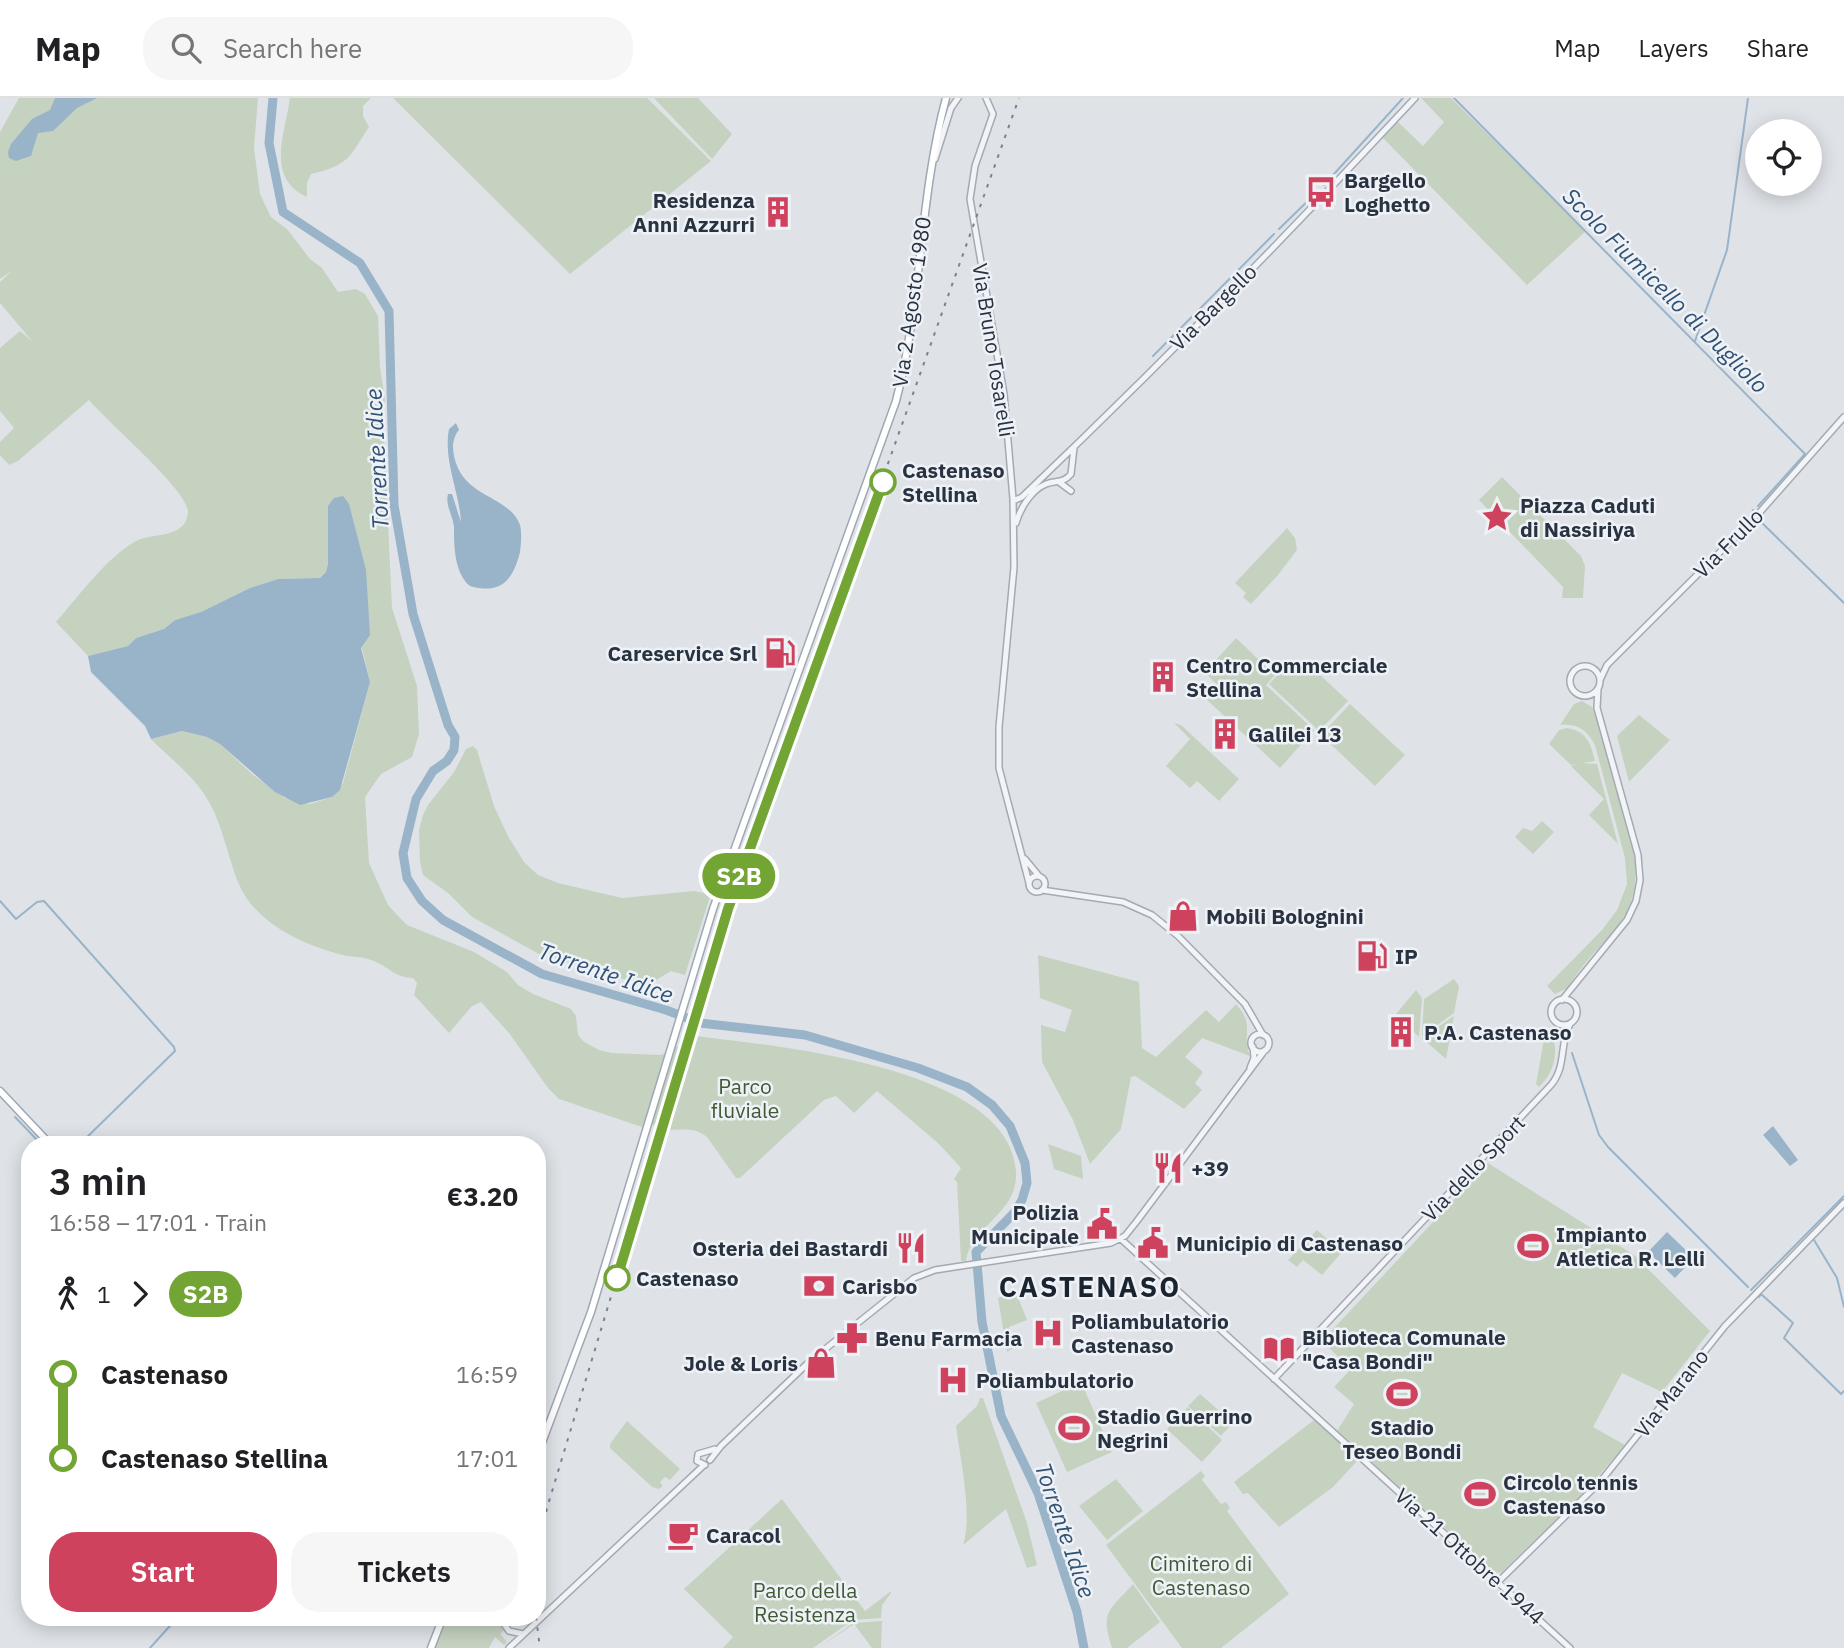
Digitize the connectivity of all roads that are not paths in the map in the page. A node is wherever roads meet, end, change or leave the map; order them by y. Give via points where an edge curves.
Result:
1 (946, 98) edge
2 (958, 98) edge
3 (986, 98) edge
4 (1415, 98) edge
5 (930, 175) junction
6 (1844, 417) edge
7 (1075, 445) junction
8 (1059, 482) junction
9 (1071, 491) dead end
10 (1013, 501) junction
11 (1025, 503) junction
12 (1014, 530) junction
13 (1607, 665) junction
14 (1593, 668) junction
15 (1600, 680) junction
16 (1598, 689) junction
17 (1587, 696) junction
18 (1597, 708) junction
19 (1023, 856) junction
20 (1038, 876) junction
21 (1045, 881) junction
22 (1029, 883) junction
23 (1042, 890) junction
24 (1063, 891) junction
25 (1575, 985) junction
26 (1562, 1000) junction
27 (1573, 1004) junction
28 (1251, 1013) junction
29 (1558, 1024) junction
30 (1570, 1024) junction
31 (1263, 1035) junction
32 (1253, 1038) junction
33 (1565, 1038) junction
34 (1252, 1047) junction
35 (1265, 1050) junction
36 (1248, 1074) junction
37 (0, 1091) edge
38 (42, 1136) edge
39 (1844, 1203) edge
40 (1121, 1239) junction
41 (1274, 1379) junction
42 (546, 1433) edge
43 (721, 1446) junction
44 (706, 1452) junction
45 (696, 1459) junction
46 (710, 1460) junction
47 (704, 1465) junction
48 (686, 1480) junction
49 (1498, 1582) junction
50 (546, 1613) edge
51 (439, 1626) edge
52 (507, 1626) edge
53 (532, 1626) edge
54 (526, 1632) junction
55 (430, 1648) edge
56 (509, 1648) edge
57 (1570, 1648) edge

1 - 5 main road, Via 2 Agosto 1980
2 - 5 street
3 - 10 street, Via Bruno Tosarelli via 992,122 975,166 970,199 1004,394
4 - 7 street, Via Bargello via 1329,191
5 - 42 main road, Via 2 Agosto 1980 via 911,331 896,401 721,885 584,1334
6 - 13 street, Via Frullo via 1765,506
7 - 8 street via 1071,474
7 - 10 street, Via Bargello
8 - 9 street
8 - 11 street via 1041,486
10 - 11 street
10 - 12 street, Via Bruno Tosarelli
11 - 12 street
12 - 19 street, Via Bruno Tosarelli via 998,753 1000,778
13 - 14 street
13 - 15 street, Via Frullo
14 - 15 street
14 - 17 street via 1578,667 1570,678 1575,692
15 - 16 street
16 - 17 street
16 - 18 street
17 - 18 street
18 - 25 street via 1639,855 1640,880 1627,920
19 - 20 street, Via Bruno Tosarelli
19 - 22 street, Via Bruno Tosarelli
20 - 21 street
20 - 22 street
21 - 23 street
21 - 24 street
22 - 23 street via 1033,891
23 - 24 street
24 - 28 street via 1123,902 1152,915
25 - 26 street
25 - 27 street
26 - 27 street
26 - 29 street via 1551,1010
27 - 30 street via 1576,1015
28 - 31 street
28 - 32 street
29 - 30 street
29 - 33 street
30 - 33 street, Via dello Sport
31 - 32 street
31 - 35 street via 1269,1041
32 - 34 street
33 - 41 street, Via dello Sport via 1562,1067 1551,1085
34 - 35 street
34 - 36 street via 1254,1058
35 - 36 street
36 - 40 street
37 - 38 main road
39 - 49 street, Via Marano via 1725,1326 1600,1482
40 - 41 street, Via 21 Ottobre 1944
40 - 43 street via 918,1276 799,1371
41 - 49 street, Via 21 Ottobre 1944
43 - 44 street
43 - 46 street
44 - 45 street
44 - 46 street
45 - 47 street
45 - 48 street
46 - 47 street
47 - 48 street
48 - 50 street
49 - 57 street, Via 21 Ottobre 1944
51 - 55 main road
52 - 54 street via 514,1634
53 - 54 street
54 - 56 street

